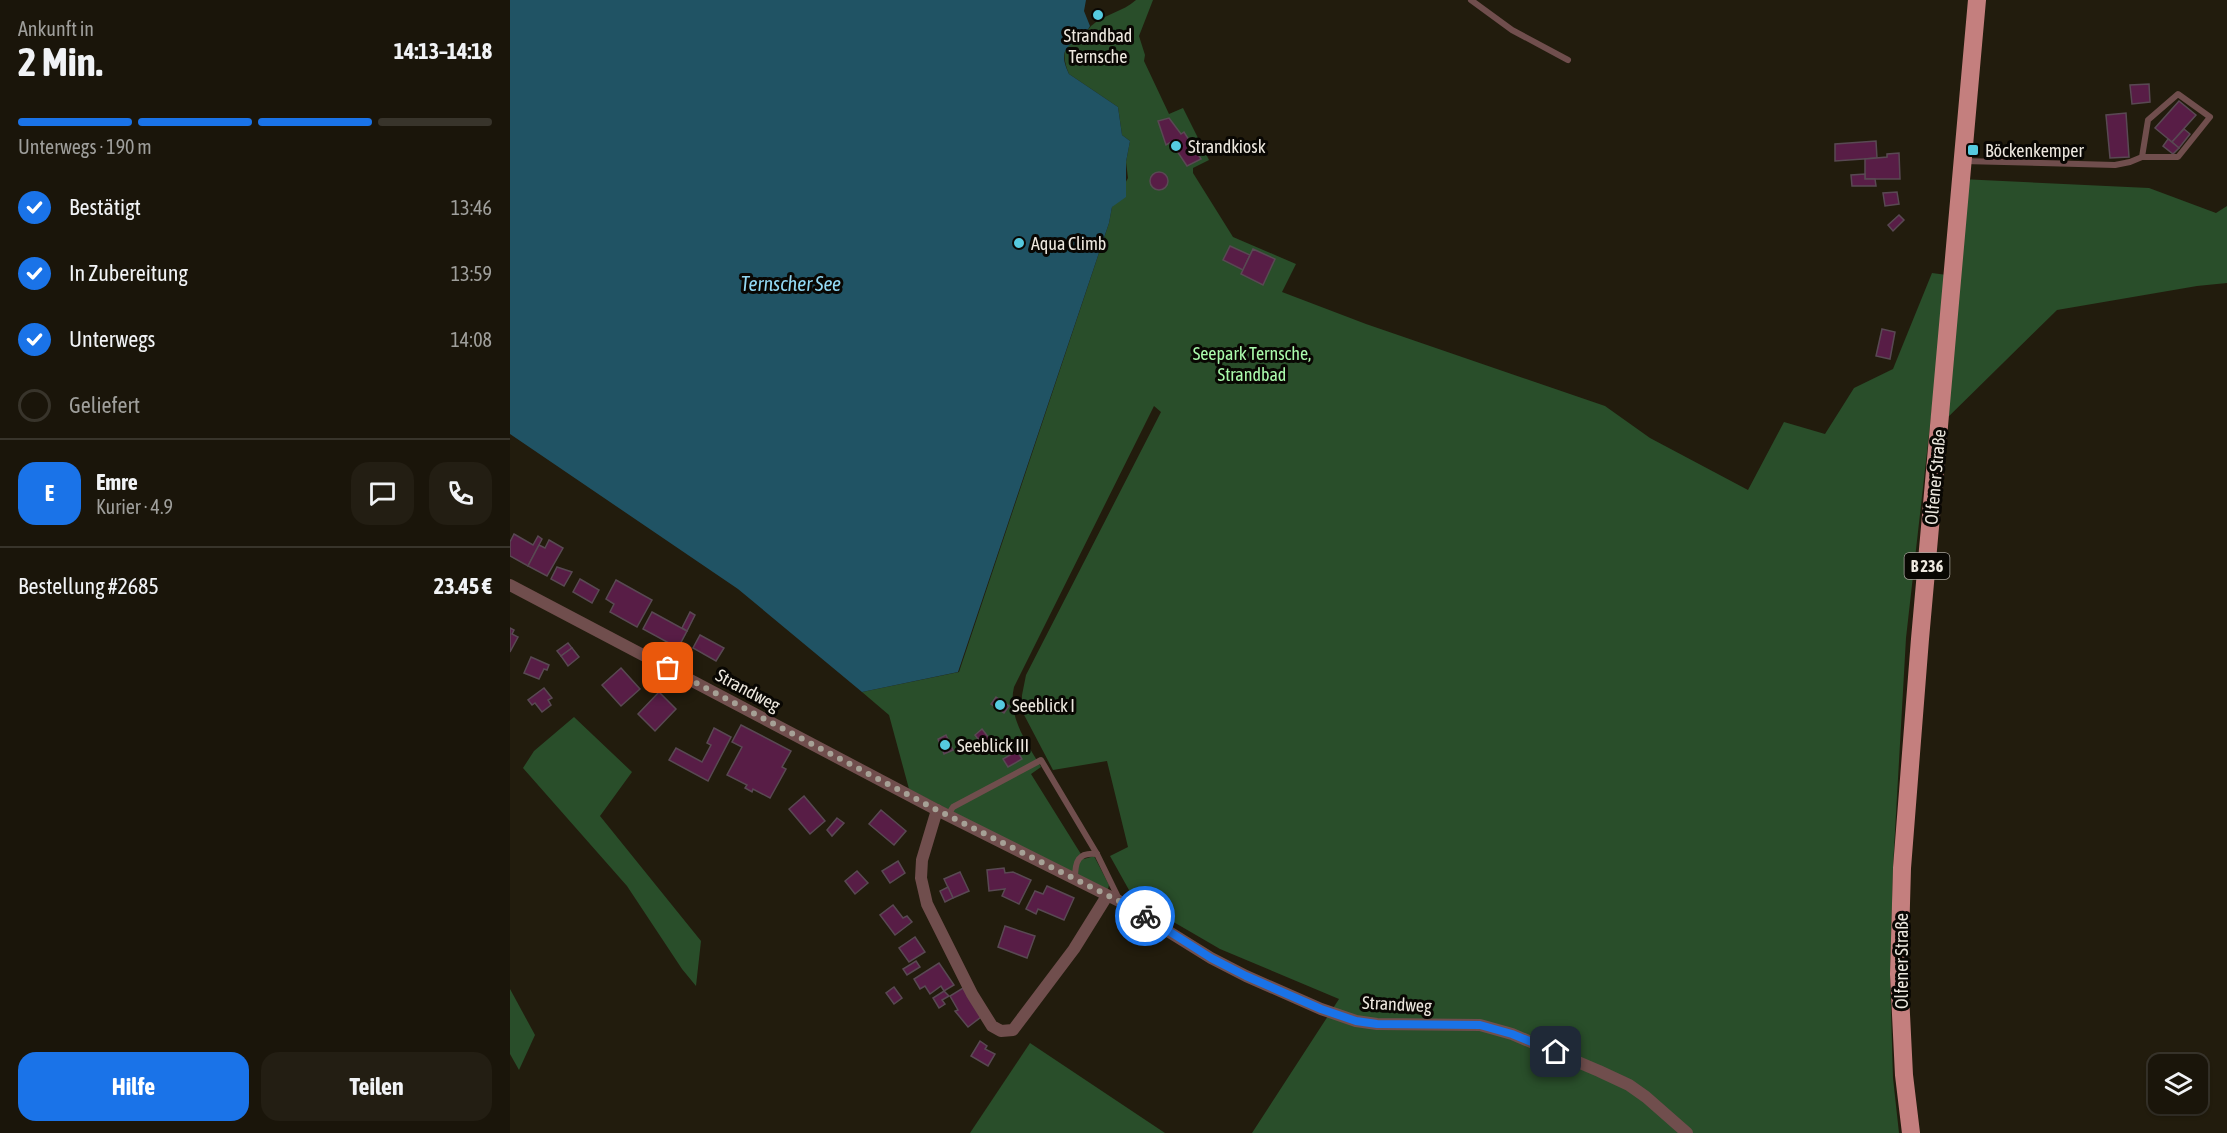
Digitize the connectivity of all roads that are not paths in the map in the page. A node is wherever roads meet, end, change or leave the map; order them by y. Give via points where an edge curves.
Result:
1 (1471, 0) edge
2 (1977, 0) edge
3 (1568, 60) dead end
4 (2142, 157) junction
5 (1963, 161) junction
6 (510, 585) edge
7 (942, 813) junction
8 (1097, 854) junction
9 (1075, 880) junction
10 (1107, 896) junction
11 (1121, 902) junction
12 (1687, 1133) edge
13 (1911, 1133) edge

1 - 3 lane via 1512,30
2 - 5 main road, Olfener Straße / B 236
4 - 4 lane via 2148,120 2178,94 2210,117 2178,157
4 - 5 lane via 2115,165
5 - 13 main road, Olfener Straße / B 236 via 1902,868 1899,974
6 - 7 street, Strandweg
7 - 8 lane via 1041,760
7 - 9 street, Strandweg
7 - 10 street via 922,860 921,878 927,904 972,994 993,1026 1001,1031 1013,1030 1074,949
8 - 9 lane via 1087,853 1078,859
8 - 11 lane
9 - 10 street, Strandweg
10 - 11 street, Strandweg
11 - 12 street, Strandweg via 1246,976 1356,1021 1480,1025 1512,1034 1629,1085

